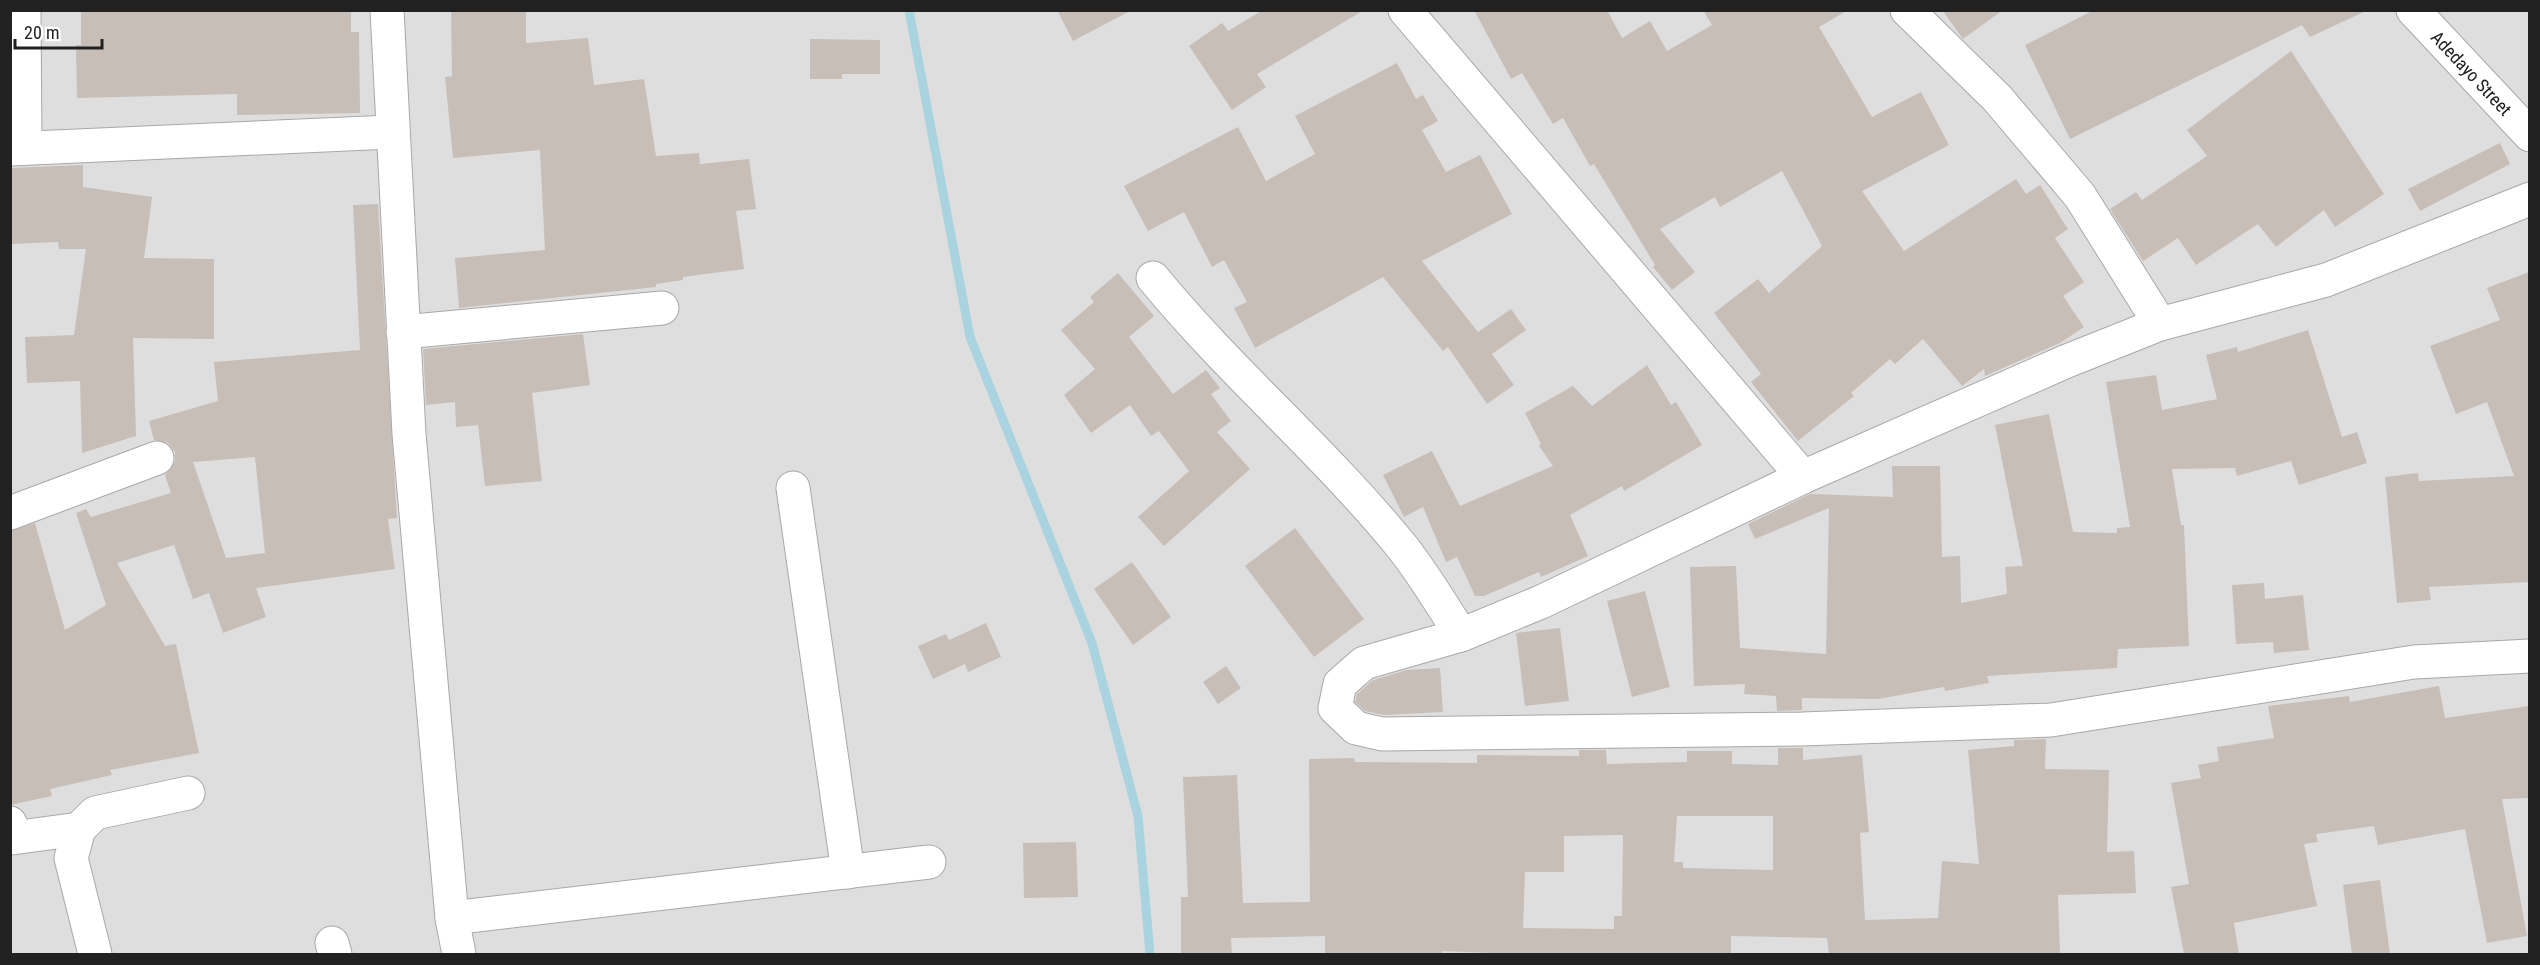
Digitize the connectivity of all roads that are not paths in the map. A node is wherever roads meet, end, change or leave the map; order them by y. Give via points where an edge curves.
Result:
1 (24, 10) edge
2 (387, 10) edge
3 (1405, 10) edge
4 (1907, 10) edge
5 (2413, 10) edge
6 (391, 132) junction
7 (2529, 135) edge
8 (18, 148) edge
9 (2529, 199) edge
10 (1153, 278) dead end
11 (662, 308) dead end
12 (2160, 324) junction
13 (403, 332) junction
14 (157, 458) dead end
15 (1803, 477) junction
16 (794, 488) dead end
17 (10, 513) edge
18 (1461, 635) junction
19 (2529, 656) edge
20 (188, 793) dead end
21 (10, 823) edge
22 (79, 829) junction
23 (929, 862) dead end
24 (848, 872) junction
25 (452, 918) junction
26 (94, 954) edge
27 (459, 954) edge

1 - 8 street
2 - 6 street
3 - 15 street
4 - 12 street via 1997,98 2080,196
5 - 7 street, Adedayo Street
6 - 8 street
6 - 13 street
9 - 12 street via 2326,280
10 - 18 street via 1196,331 1364,502 1404,550
11 - 13 street
12 - 15 street
13 - 25 street
14 - 17 street
15 - 18 street via 1541,602
16 - 24 street
18 - 19 street via 1364,663 1340,684 1335,708 1356,728 1382,734 1802,729 2051,720 2414,662
20 - 22 street via 95,813
21 - 22 street via 12,838
22 - 26 street via 71,858
23 - 24 street
24 - 25 street
25 - 27 street

